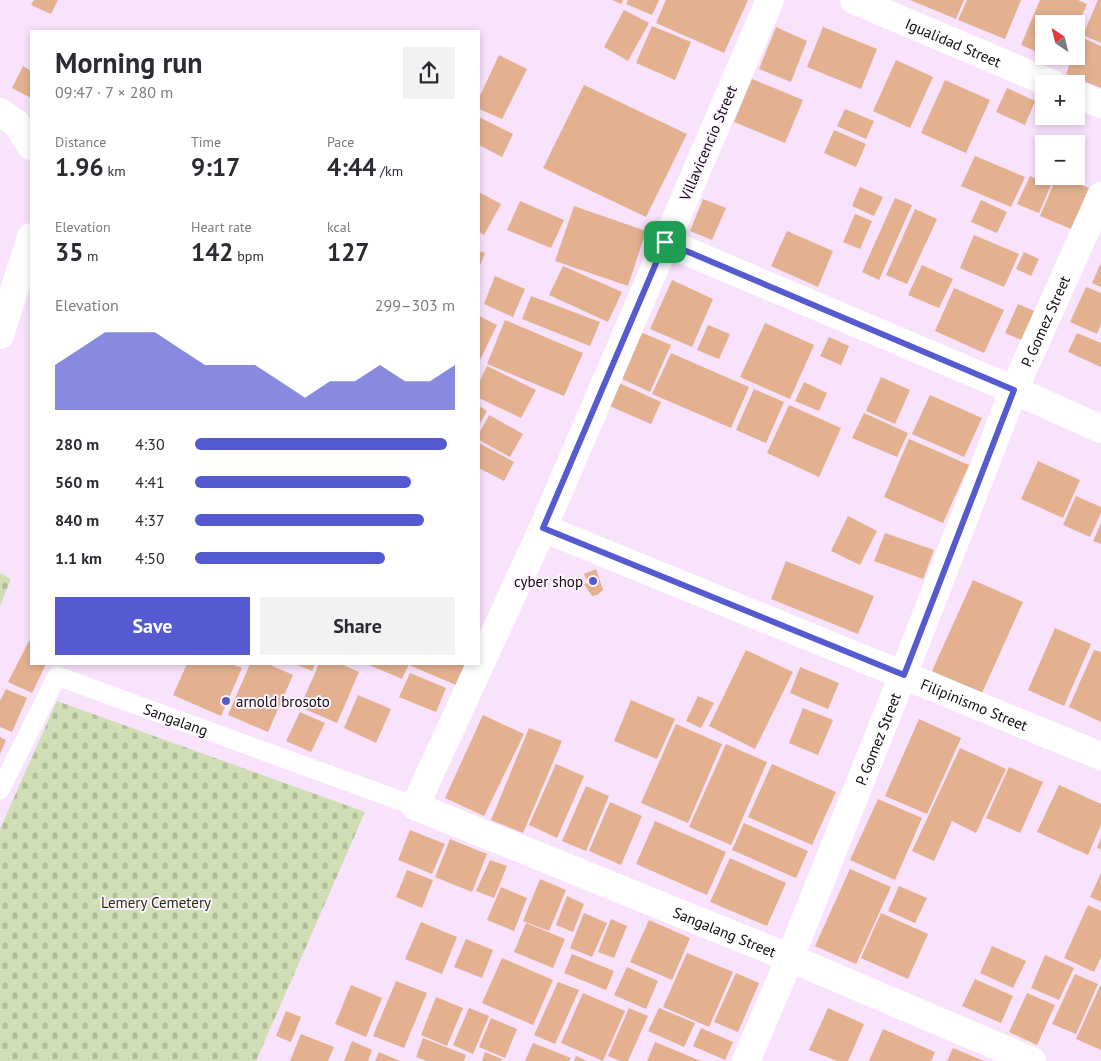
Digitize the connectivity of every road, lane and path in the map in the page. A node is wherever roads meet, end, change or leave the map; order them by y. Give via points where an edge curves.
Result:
1 (770, 0) edge
2 (854, 0) edge
3 (1035, 77) edge
4 (1085, 98) edge
5 (1101, 104) edge
6 (0, 112) edge
7 (30, 144) edge
8 (1101, 196) edge
9 (30, 240) edge
10 (665, 242) junction
11 (0, 335) edge
12 (1014, 390) junction
13 (1101, 429) edge
14 (543, 528) junction
15 (480, 665) edge
16 (480, 665) edge
17 (904, 675) junction
18 (1101, 756) edge
19 (0, 790) edge
20 (415, 806) junction
21 (790, 958) junction
22 (746, 1061) edge
23 (1032, 1061) edge

1 - 10 street, Villavicencio Street
2 - 3 street, Igualidad Street
4 - 5 street
6 - 7 street via 16,123
8 - 12 street, P. Gomez Street
9 - 11 street
10 - 12 street
10 - 14 street, Villavicencio Street
12 - 13 street
12 - 17 street, P. Gomez Street
14 - 15 street, Villavicencio Street
14 - 17 street, Filipinismo Street
16 - 20 street, Villavicencio Street
17 - 18 street, Filipinismo Street
17 - 21 street, P. Gomez Street
19 - 20 lane, Sangalang via 57,676
20 - 21 street, Sangalang Street
21 - 22 street, P. Gomez Street
21 - 23 street, Sangalang Street

